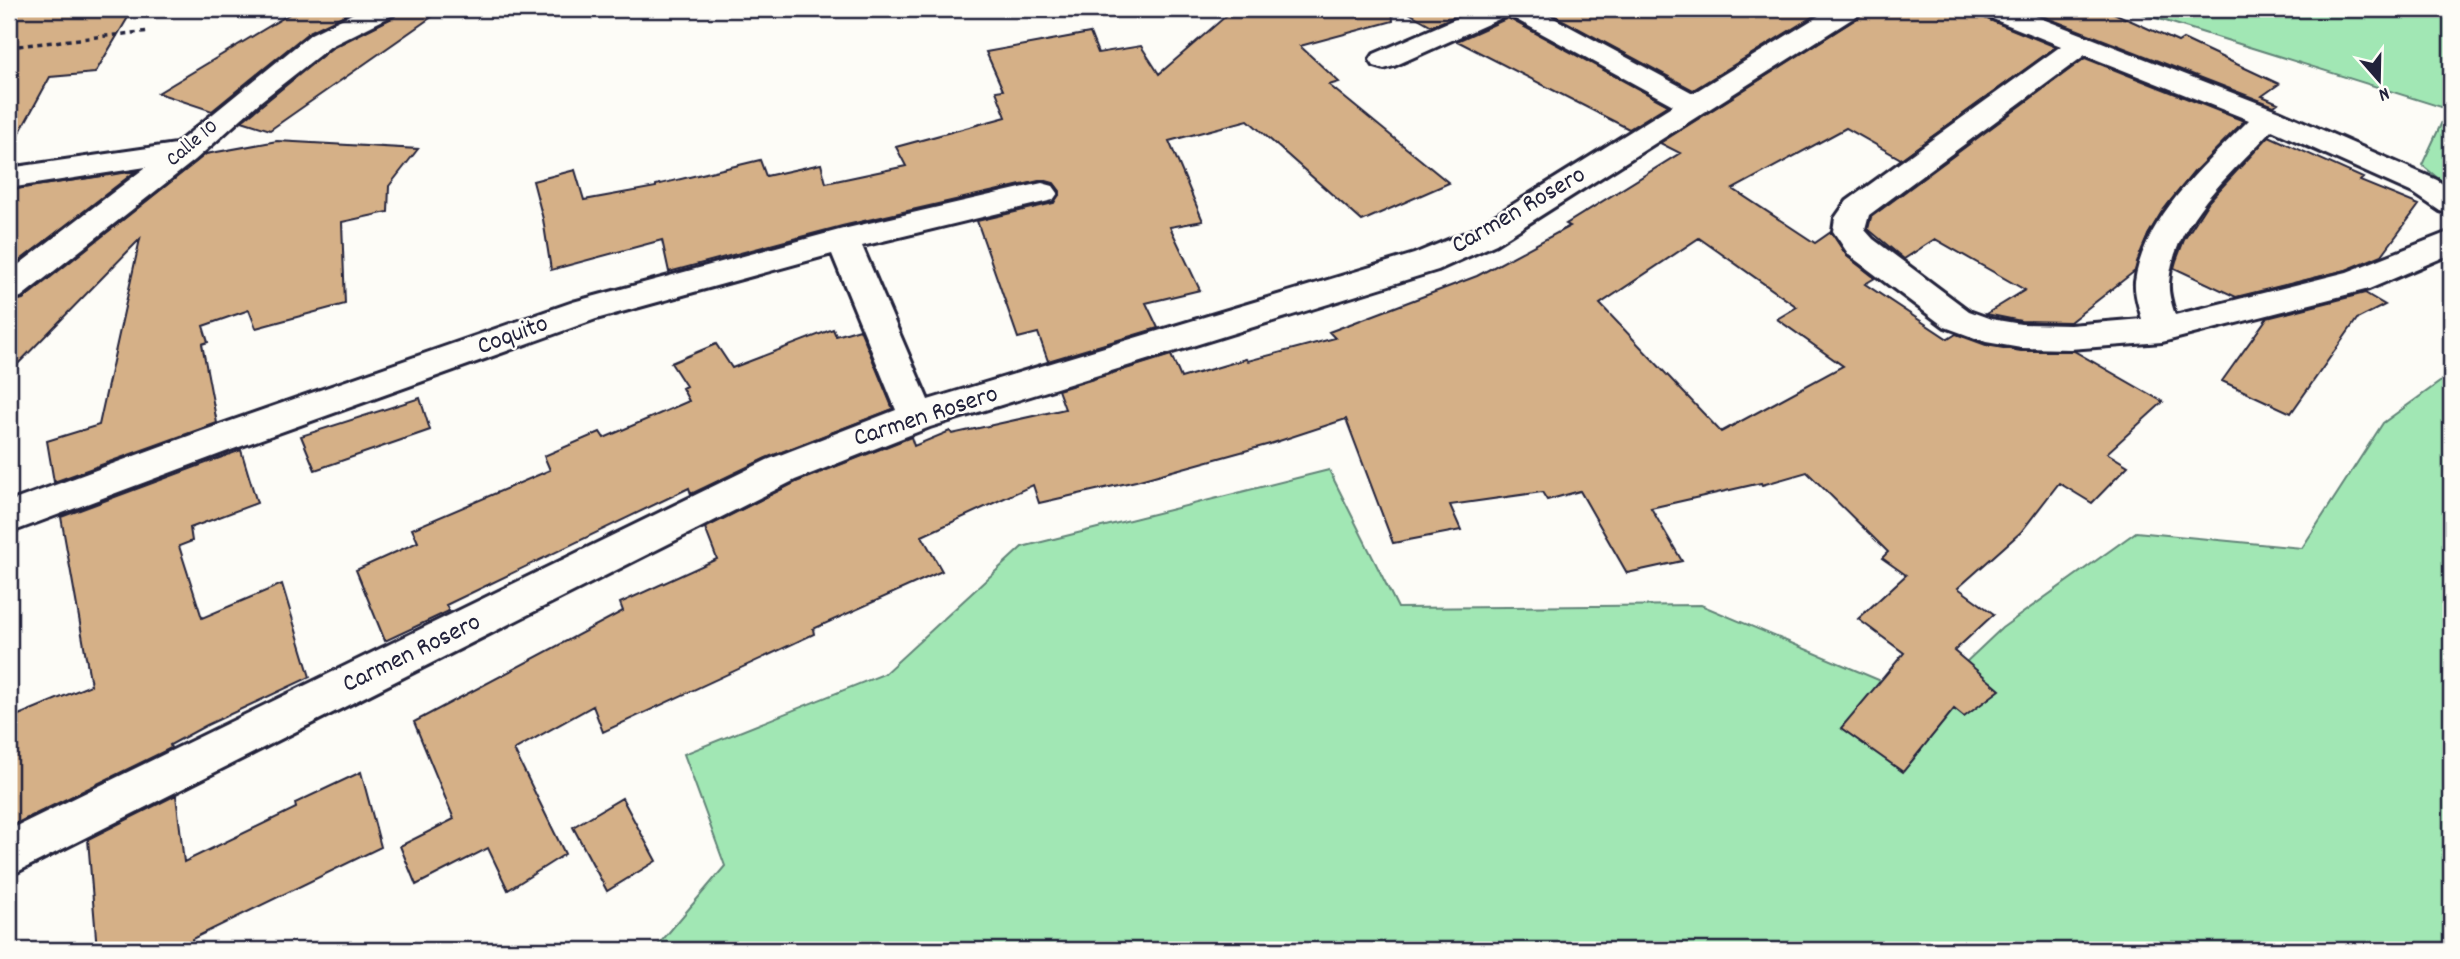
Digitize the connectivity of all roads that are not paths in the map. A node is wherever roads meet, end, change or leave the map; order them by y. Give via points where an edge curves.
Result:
1 (383, 9) edge
2 (1517, 9) edge
3 (1848, 9) edge
4 (1993, 9) edge
5 (1481, 12) edge
6 (2080, 45) junction
7 (1384, 60) dead end
8 (1694, 105) junction
9 (2268, 117) junction
10 (184, 153) junction
11 (9, 178) edge
12 (1042, 193) dead end
13 (2451, 204) edge
14 (843, 240) junction
15 (2451, 242) edge
16 (9, 289) edge
17 (2162, 330) junction
18 (917, 417) junction
19 (9, 518) edge
20 (9, 854) edge

1 - 10 street, Calle 10 via 321,40
2 - 8 street
3 - 8 street, Carmen Rosero
4 - 6 street
5 - 7 street
6 - 9 street
6 - 17 street via 1857,208 1849,231 1861,247 1957,319 1986,330 2070,337
8 - 18 street, Carmen Rosero via 1483,237 1426,262
9 - 13 street via 2426,187
9 - 17 street via 2185,206 2159,255 2152,285
10 - 11 street
10 - 16 street, Calle 10
12 - 14 street, Coquito
14 - 18 street
14 - 19 street, Coquito via 585,310
15 - 17 street via 2357,281
18 - 20 street, Carmen Rosero via 781,470

